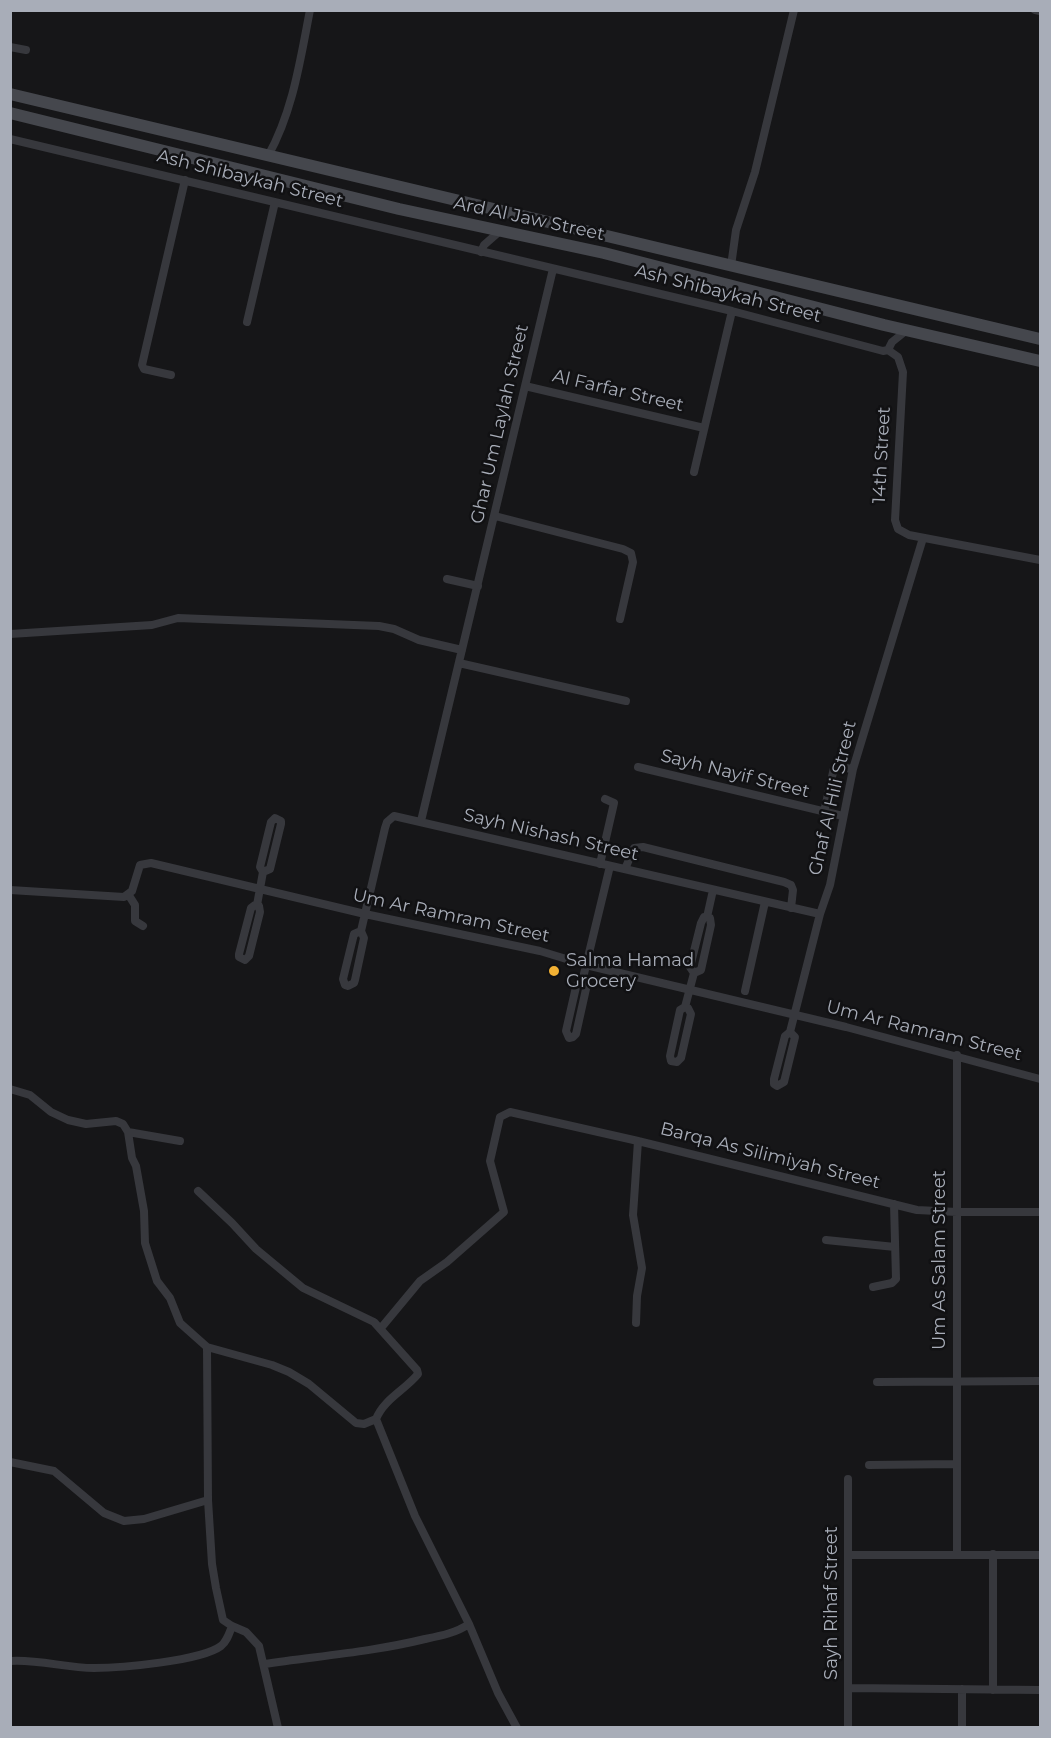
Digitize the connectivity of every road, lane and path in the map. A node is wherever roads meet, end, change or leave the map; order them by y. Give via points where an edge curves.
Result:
1 (310, 10) edge
2 (794, 10) edge
3 (1035, 10) edge
4 (1041, 11) edge
5 (10, 46) edge
6 (26, 50) dead end
7 (10, 94) edge
8 (10, 113) edge
9 (10, 139) edge
10 (268, 156) junction
11 (185, 180) junction
12 (405, 187) junction
13 (275, 202) junction
14 (399, 209) junction
15 (476, 226) junction
16 (500, 231) junction
17 (616, 238) junction
18 (482, 248) junction
19 (604, 253) junction
20 (731, 266) junction
21 (553, 269) junction
22 (732, 311) junction
23 (247, 322) dead end
24 (884, 325) junction
25 (907, 330) junction
26 (1041, 339) edge
27 (890, 346) junction
28 (1041, 361) edge
29 (171, 375) dead end
30 (525, 386) junction
31 (704, 428) junction
32 (694, 472) dead end
33 (495, 516) junction
34 (923, 538) junction
35 (1041, 560) edge
36 (447, 579) dead end
37 (478, 586) junction
38 (620, 619) dead end
39 (10, 634) edge
40 (462, 650) junction
41 (459, 663) junction
42 (626, 701) dead end
43 (638, 767) dead end
44 (853, 769) junction
45 (605, 799) dead end
46 (825, 812) junction
47 (843, 816) junction
48 (421, 821) junction
49 (596, 834) dead end
50 (606, 836) junction
51 (600, 864) junction
52 (610, 866) junction
53 (625, 869) junction
54 (264, 872) junction
55 (260, 889) junction
56 (10, 890) edge
57 (714, 890) junction
58 (128, 894) junction
59 (765, 902) junction
60 (257, 905) junction
61 (791, 908) junction
62 (365, 914) junction
63 (819, 915) junction
64 (143, 926) dead end
65 (361, 931) junction
66 (586, 965) junction
67 (582, 982) junction
68 (690, 990) junction
69 (745, 991) dead end
70 (685, 1007) junction
71 (795, 1016) junction
72 (790, 1032) junction
73 (957, 1055) junction
74 (1041, 1079) edge
75 (10, 1089) edge
76 (129, 1131) junction
77 (180, 1141) dead end
78 (638, 1141) junction
79 (198, 1191) dead end
80 (894, 1204) junction
81 (957, 1212) junction
82 (1041, 1212) edge
83 (826, 1240) dead end
84 (895, 1247) junction
85 (873, 1287) dead end
86 (636, 1323) dead end
87 (381, 1328) junction
88 (207, 1347) junction
89 (957, 1381) junction
90 (1041, 1381) edge
91 (877, 1382) dead end
92 (376, 1419) junction
93 (10, 1462) edge
94 (957, 1464) junction
95 (869, 1465) dead end
96 (848, 1479) dead end
97 (207, 1500) junction
98 (957, 1554) junction
99 (993, 1554) junction
100 (848, 1555) junction
101 (1041, 1555) edge
102 (469, 1624) junction
103 (232, 1626) junction
104 (10, 1661) edge
105 (264, 1664) junction
106 (849, 1688) junction
107 (962, 1689) junction
108 (993, 1690) junction
109 (1041, 1690) edge
110 (278, 1728) edge
111 (517, 1728) edge
112 (848, 1728) edge
113 (962, 1728) edge

1 - 10 street via 290,106
2 - 20 street via 755,172 736,230
3 - 4 street
5 - 6 street
7 - 10 main road, Ard Al Jaw Street
8 - 14 main road, Ard Al Jaw Street
9 - 11 street, Ash Shibaykah Street
10 - 12 main road, Ard Al Jaw Street
11 - 13 street, Ash Shibaykah Street
11 - 29 street via 142,364 144,369
12 - 14 main road via 394,196
12 - 17 main road, Ard Al Jaw Street
13 - 18 street, Ash Shibaykah Street
13 - 23 street
14 - 15 main road, Ard Al Jaw Street
15 - 16 main road, Ard Al Jaw Street
15 - 18 street via 483,238
16 - 18 street
16 - 19 main road, Ard Al Jaw Street
17 - 19 main road via 616,248
17 - 20 main road, Ard Al Jaw Street
18 - 21 street, Ash Shibaykah Street
19 - 24 main road, Ard Al Jaw Street
20 - 26 main road, Ard Al Jaw Street
21 - 22 street, Ash Shibaykah Street
21 - 30 street, Ghar Um Laylah Street
22 - 27 street, Ash Shibaykah Street via 883,351
22 - 31 street
24 - 25 main road, Ard Al Jaw Street
24 - 27 street
25 - 27 street
25 - 28 main road, Ard Al Jaw Street
27 - 34 street, 14th Street via 903,372 896,520 898,529
30 - 31 street, Al Farfar Street
30 - 33 street, Ghar Um Laylah Street
31 - 32 street
33 - 37 street, Ghar Um Laylah Street
33 - 38 street via 631,553 633,562
34 - 35 street, 14th Street
34 - 44 street, Ghaf Al Hili Street
36 - 37 street
37 - 40 street, Ghar Um Laylah Street
39 - 40 street via 152,625 178,618 379,626
40 - 41 street, Ghar Um Laylah Street
41 - 42 street
41 - 48 street, Ghar Um Laylah Street
43 - 46 street, Sayh Nayif Street
44 - 46 street, Sayh Nayif Street via 834,768
44 - 47 street, Ghaf Al Hili Street
45 - 50 street via 614,803
46 - 47 street, Sayh Nayif Street
47 - 63 street, Ghaf Al Hili Street via 830,885
48 - 51 street, Sayh Nishash Street
48 - 62 street, Sayh Nishash Street via 394,816 387,822
49 - 50 street
50 - 51 street
51 - 52 street, Sayh Nishash Street
52 - 53 street, Sayh Nishash Street
52 - 66 street
53 - 57 street, Sayh Nishash Street
53 - 61 street via 631,850 643,847 784,882 793,890
54 - 54 street via 270,869 281,824 278,819 270,822 260,867
54 - 55 street
55 - 58 street, Um Ar Ramram Street via 144,863
55 - 60 street
55 - 62 street, Um Ar Ramram Street
56 - 58 street via 112,897
57 - 59 street, Sayh Nishash Street
57 - 68 street via 690,967 694,974
58 - 64 street via 135,905 135,921
59 - 61 street, Sayh Nishash Street
59 - 69 street
60 - 60 street via 250,908 241,960 249,956 260,912
61 - 63 street, Sayh Nishash Street
62 - 65 street, Sayh Nishash Street
62 - 66 street, Um Ar Ramram Street via 540,951
63 - 71 street, Ghaf Al Hili Street
65 - 65 street, Sayh Nishash Street via 354,934 343,979 348,986 355,980 364,938
66 - 67 street
66 - 68 street, Um Ar Ramram Street
67 - 67 street via 576,987 566,1031 569,1038 576,1034 586,989
68 - 70 street
68 - 71 street, Um Ar Ramram Street
70 - 70 street via 680,1010 670,1056 674,1063 681,1058 691,1014
71 - 72 street, Ghaf Al Hili Street
71 - 73 street, Um Ar Ramram Street
72 - 72 street, Ghaf Al Hili Street via 785,1036 773,1082 777,1086 784,1082 795,1037
73 - 74 street, Um Ar Ramram Street
73 - 81 street, Um As Salam Street
75 - 76 street via 30,1095 68,1120 86,1124 116,1121
76 - 77 street
76 - 88 street via 144,1211 145,1243 157,1281 170,1298 180,1323
78 - 80 street, Barqa As Silimiyah Street
78 - 86 street, Barqa As Silimiyah Street via 633,1215 642,1268
78 - 87 street, Barqa As Silimiyah Street via 505,1113 498,1123 490,1161 504,1212 420,1281
79 - 87 street via 256,1249 303,1288
80 - 81 street, Barqa As Silimiyah Street via 917,1210
80 - 84 street, Barqa As Silimiyah Street
81 - 82 street, Barqa As Silimiyah Street
81 - 89 street, Um As Salam Street
83 - 84 street
84 - 85 street, Barqa As Silimiyah Street via 895,1281
87 - 92 street via 418,1374
88 - 92 street via 289,1372 356,1422 364,1424
88 - 97 street
89 - 90 street
89 - 91 street
89 - 94 street, Um As Salam Street
92 - 102 street via 415,1516
93 - 97 street via 54,1471 104,1514 124,1521
94 - 95 street
94 - 98 street, Um As Salam Street
96 - 100 street, Sayh Rihaf Street
97 - 103 street via 212,1564 222,1615
98 - 99 street
98 - 100 street
99 - 101 street
99 - 108 street
100 - 106 street, Sayh Rihaf Street
102 - 105 street via 452,1633 407,1644
102 - 111 street
103 - 104 street via 228,1639 207,1653 163,1661 94,1668
103 - 105 street via 246,1632 259,1647
105 - 110 street
106 - 107 street
106 - 112 street, Sayh Rihaf Street
107 - 108 street
107 - 113 street
108 - 109 street

